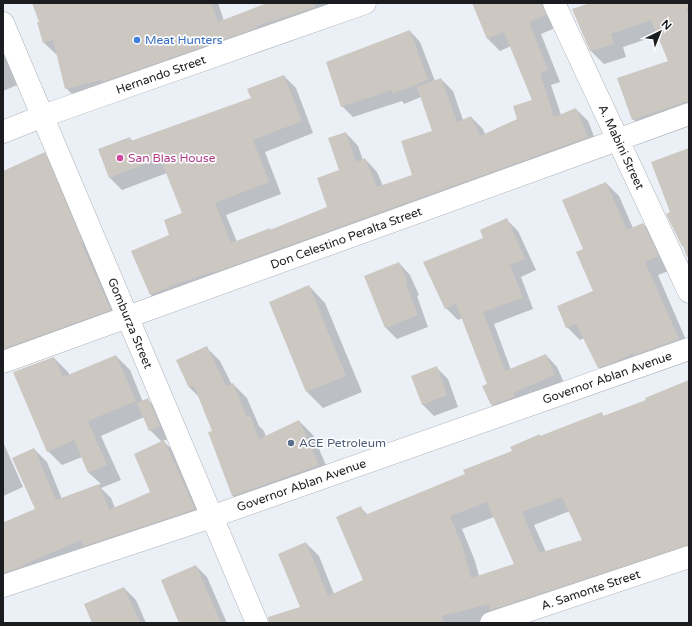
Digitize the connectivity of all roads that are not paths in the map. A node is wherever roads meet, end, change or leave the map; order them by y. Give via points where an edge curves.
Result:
1 (365, 3) edge
2 (554, 3) edge
3 (3, 22) edge
4 (689, 114) edge
5 (44, 116) junction
6 (3, 132) edge
7 (618, 140) junction
8 (689, 292) edge
9 (128, 316) junction
10 (689, 349) edge
11 (3, 362) edge
12 (211, 518) junction
13 (689, 558) edge
14 (3, 586) edge
15 (257, 623) edge
16 (492, 623) edge

1 - 5 street, Hernando Street
2 - 7 street, A. Mabini Street
3 - 5 street, Gomburza Street
4 - 7 street, Don Celestino Peralta Street
5 - 6 street, Hernando Street
5 - 9 street, Gomburza Street
7 - 8 street, A. Mabini Street
7 - 9 street, Don Celestino Peralta Street
9 - 11 street, Don Celestino Peralta Street
9 - 12 street, Gomburza Street
10 - 12 street, Governor Ablan Avenue
12 - 14 street, Governor Ablan Avenue
12 - 15 street, Gomburza Street
13 - 16 street, A. Samonte Street

